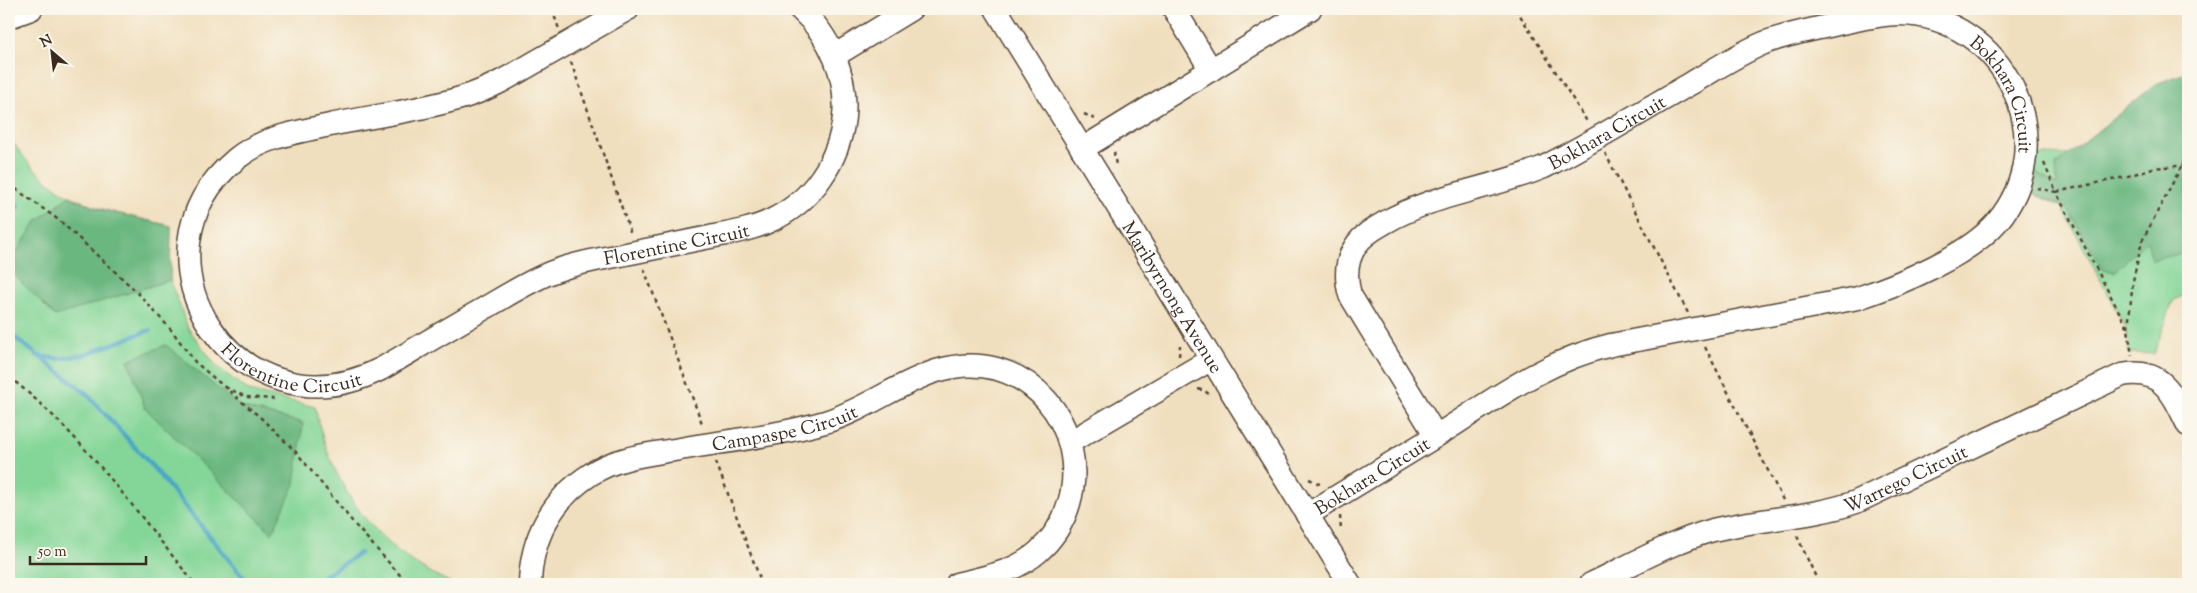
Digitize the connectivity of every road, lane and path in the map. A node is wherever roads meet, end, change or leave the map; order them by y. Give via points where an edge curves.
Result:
1 (31, 9) edge
2 (552, 9) edge
3 (628, 9) edge
4 (800, 9) edge
5 (911, 9) edge
6 (996, 9) edge
7 (1174, 9) edge
8 (1310, 9) edge
9 (1516, 9) edge
10 (9, 17) edge
11 (565, 45) junction
12 (834, 56) junction
13 (1211, 70) junction
14 (1082, 113) dead end
15 (1110, 132) junction
16 (1597, 137) junction
17 (1082, 149) junction
18 (2188, 154) edge
19 (2182, 165) junction
20 (2188, 165) edge
21 (1121, 174) dead end
22 (9, 184) edge
23 (2018, 184) junction
24 (2056, 192) junction
25 (638, 252) junction
26 (1696, 329) junction
27 (2128, 329) junction
28 (1210, 360) junction
29 (2135, 374) junction
30 (9, 377) edge
31 (2188, 425) edge
32 (1436, 436) junction
33 (1070, 442) junction
34 (709, 444) junction
35 (1306, 477) dead end
36 (1336, 497) junction
37 (1307, 515) junction
38 (1790, 518) junction
39 (1344, 539) dead end
40 (195, 584) edge
41 (408, 584) edge
42 (530, 584) edge
43 (762, 584) edge
44 (957, 584) edge
45 (1350, 584) edge
46 (1591, 584) edge
47 (1819, 584) edge

1 - 10 street
2 - 11 path
3 - 11 street, Florentine Circuit
4 - 12 street, Florentine Circuit via 820,30
5 - 12 street
6 - 17 street, Maribyrnong Avenue
7 - 13 street
8 - 13 street
9 - 16 path
11 - 25 path
11 - 25 street, Florentine Circuit via 494,85 463,98 291,133 249,150 215,181 194,221 189,251 195,296 212,330 237,358 278,380 323,386 367,376 554,271
12 - 25 street, Florentine Circuit via 843,84 842,130 826,171 807,195 784,214 757,226
13 - 15 street
14 - 15 path via 1103,123
15 - 17 street
15 - 21 path via 1116,141 1114,157
16 - 23 street, Bokhara Circuit via 1766,43 1870,17 1914,15 1944,22 1970,36 1992,56 2010,80 2021,108 2026,137
16 - 26 path
16 - 32 street, Bokhara Circuit via 1526,175 1410,209 1371,230 1353,250 1346,277 1350,295
17 - 28 street, Maribyrnong Avenue
18 - 19 path
19 - 20 path
19 - 24 path via 2154,168
19 - 27 path via 2142,241 2133,281
22 - 41 path via 60,220 137,292 195,362 296,452
23 - 24 path
23 - 26 street, Bokhara Circuit via 2007,208 1977,241 1952,257 1891,286 1840,302
24 - 27 path
25 - 34 path
26 - 32 street, Bokhara Circuit via 1574,355 1539,372
26 - 38 path
27 - 29 path
28 - 33 street
28 - 37 street, Maribyrnong Avenue
29 - 31 street via 2153,378 2166,387
29 - 38 street, Warrego Circuit via 2114,378 1856,502
30 - 40 path via 53,417 102,470
32 - 36 street, Bokhara Circuit
33 - 34 street, Campaspe Circuit via 1059,418 1032,387 1009,374 970,365 930,372 830,420
33 - 44 street, Campaspe Circuit via 1074,468 1071,495 1062,520 1048,542 1017,566
34 - 42 street, Campaspe Circuit via 621,460 581,480 559,502 542,527 533,556
34 - 43 path
35 - 36 path via 1330,489
36 - 37 street, Bokhara Circuit
36 - 39 path via 1341,505 1339,520
37 - 45 street, Maribyrnong Avenue
38 - 46 street, Warrego Circuit via 1701,534
38 - 47 path

